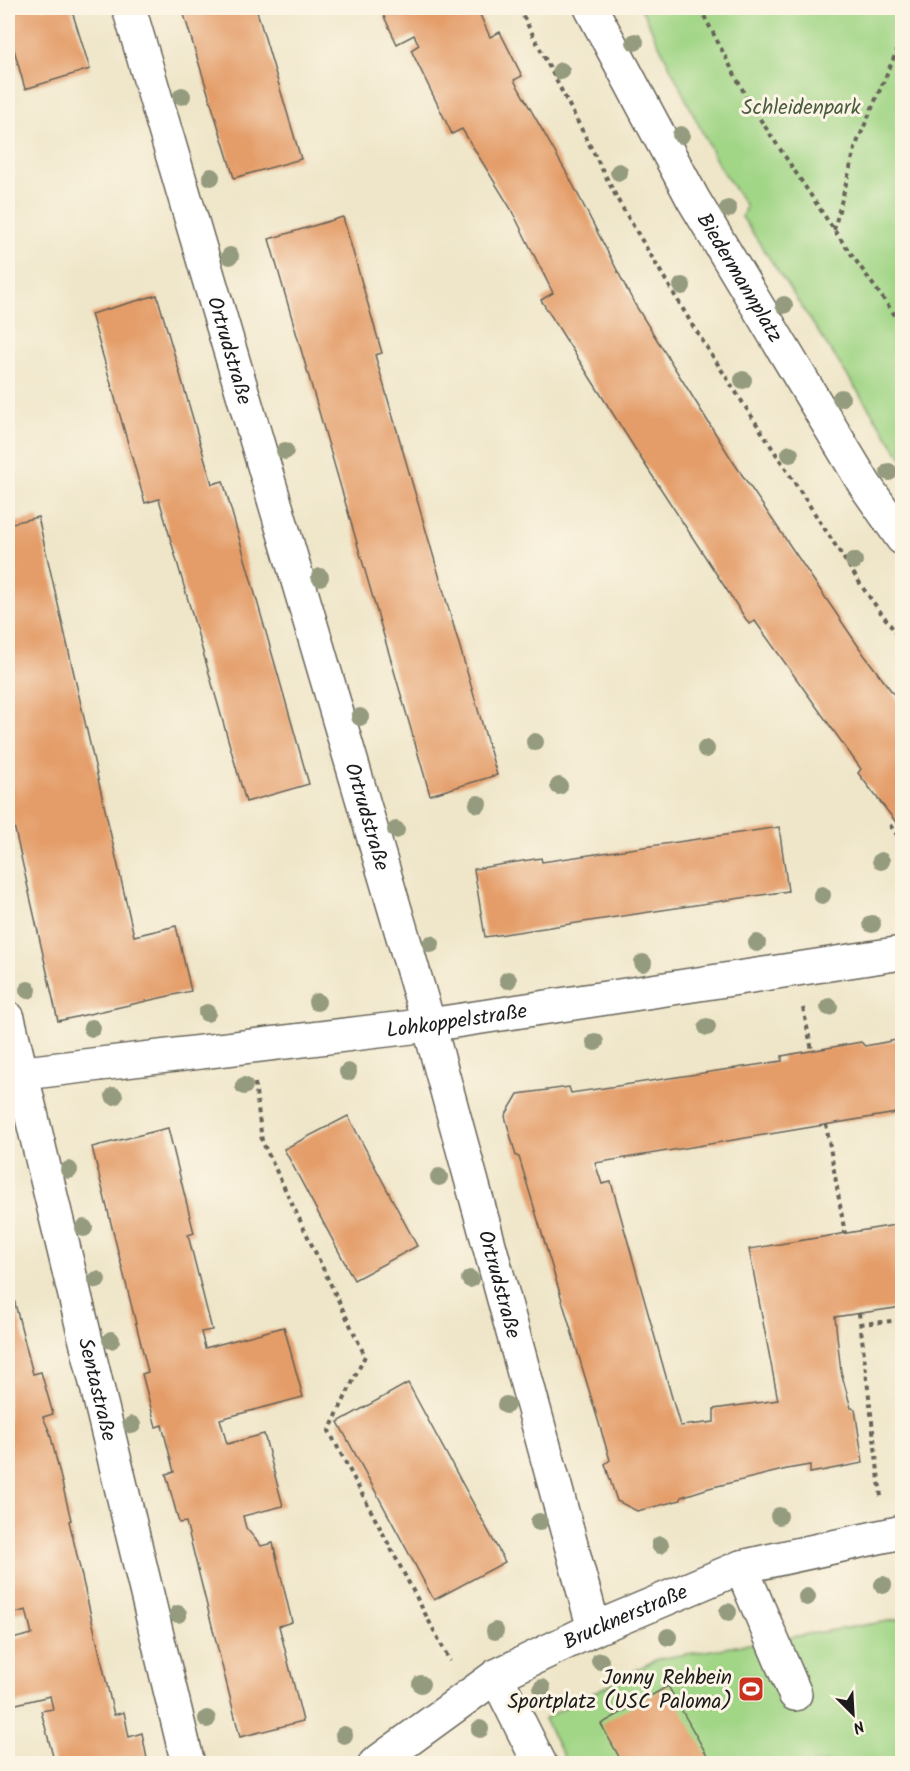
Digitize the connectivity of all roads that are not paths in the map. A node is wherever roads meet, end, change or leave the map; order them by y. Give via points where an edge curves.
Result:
1 (129, 8) edge
2 (591, 8) edge
3 (903, 538) edge
4 (903, 952) edge
5 (8, 1018) edge
6 (429, 1025) junction
7 (14, 1074) edge
8 (894, 1534) edge
9 (741, 1567) junction
10 (594, 1629) junction
11 (496, 1676) junction
12 (795, 1694) dead end
13 (188, 1764) edge
14 (375, 1764) edge
15 (540, 1764) edge

1 - 6 street, Ortrudstraße
2 - 3 street, Biedermannplatz via 693,199 865,484
4 - 6 street, Lohkoppelstraße
5 - 7 street, Sentastraße
6 - 7 street, Lohkoppelstraße
6 - 10 street, Ortrudstraße
7 - 13 street, Sentastraße
8 - 9 street, Brucknerstraße
9 - 10 street, Brucknerstraße
9 - 12 street
10 - 11 street, Brucknerstraße
11 - 14 street, Brucknerstraße
11 - 15 street

